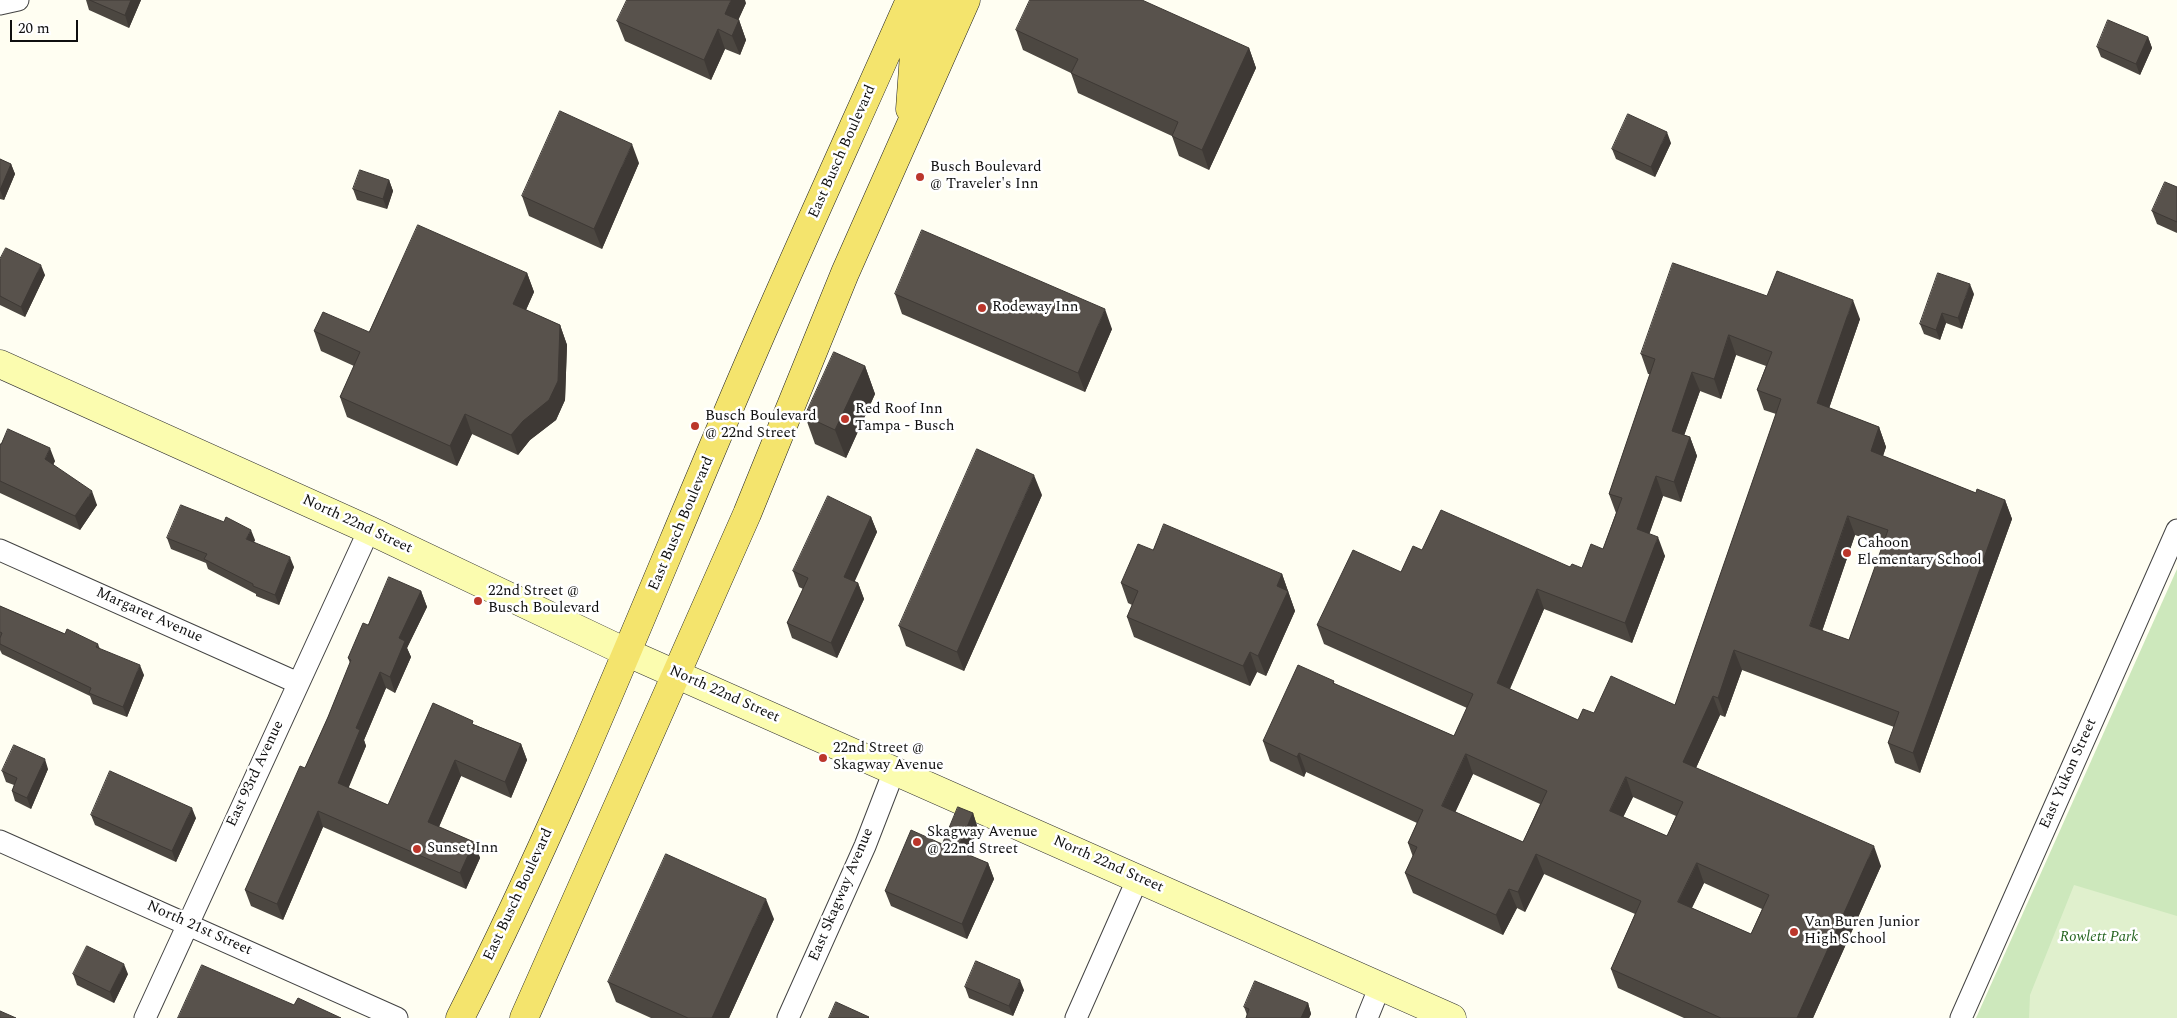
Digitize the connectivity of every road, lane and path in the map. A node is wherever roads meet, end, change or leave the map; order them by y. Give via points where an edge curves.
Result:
1 (18, 0) edge
2 (910, 0) edge
3 (938, 0) edge
4 (966, 0) edge
5 (0, 4) edge
6 (909, 128) junction
7 (0, 364) edge
8 (368, 530) junction
9 (2177, 530) edge
10 (0, 550) edge
11 (628, 653) junction
12 (675, 674) junction
13 (298, 683) junction
14 (894, 771) junction
15 (0, 841) edge
16 (1138, 878) junction
17 (187, 923) junction
18 (1380, 986) junction
19 (145, 1018) edge
20 (397, 1018) edge
21 (460, 1018) edge
22 (524, 1018) edge
23 (788, 1018) edge
24 (1076, 1018) edge
25 (1367, 1018) edge
26 (1452, 1018) edge
27 (1961, 1018) edge

1 - 5 street
2 - 11 main road, East Busch Boulevard via 753,353
3 - 6 main road via 914,54
4 - 6 main road
6 - 12 main road via 844,273 747,514
7 - 8 street, North 22nd Street
8 - 11 street, North 22nd Street
8 - 13 street, East 93rd Avenue
9 - 27 street, East Yukon Street
10 - 13 street, Margaret Avenue
11 - 12 street, North 22nd Street
11 - 21 main road, East Busch Boulevard via 496,948
12 - 14 street, North 22nd Street
12 - 22 main road
13 - 17 street, East 93rd Avenue
14 - 16 street, North 22nd Street
14 - 23 street, East Skagway Avenue via 865,846
15 - 17 street, North 21st Street
16 - 18 street, North 22nd Street
16 - 24 street
17 - 19 street, East 93rd Avenue
17 - 20 street, North 21st Street
18 - 25 street
18 - 26 street, North 22nd Street

